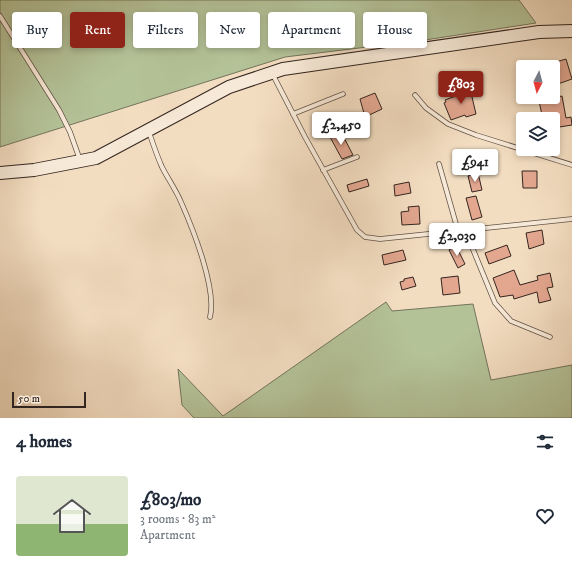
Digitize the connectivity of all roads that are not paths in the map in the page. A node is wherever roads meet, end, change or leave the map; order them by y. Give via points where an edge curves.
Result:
1 (0, 16) edge
2 (572, 31) edge
3 (272, 73) junction
4 (342, 94) dead end
5 (415, 95) dead end
6 (293, 114) junction
7 (148, 130) junction
8 (357, 157) dead end
9 (80, 161) junction
10 (439, 164) dead end
11 (572, 165) edge
12 (323, 170) junction
13 (0, 173) edge
14 (572, 219) edge
15 (466, 230) junction
16 (458, 231) junction
17 (210, 317) dead end
18 (550, 337) dead end

1 - 9 lane via 59,110
2 - 3 main road via 539,32 290,68
3 - 6 lane
3 - 7 main road via 228,87
4 - 6 lane
5 - 11 lane via 426,108 448,124
6 - 12 lane
7 - 9 main road via 96,158
7 - 17 lane via 161,166 181,202 197,244 209,284 212,302
8 - 12 lane
9 - 13 main road via 34,170
10 - 16 lane
12 - 16 lane via 357,230 364,237 380,240
14 - 15 lane
15 - 16 lane
15 - 18 lane via 495,303 511,321

